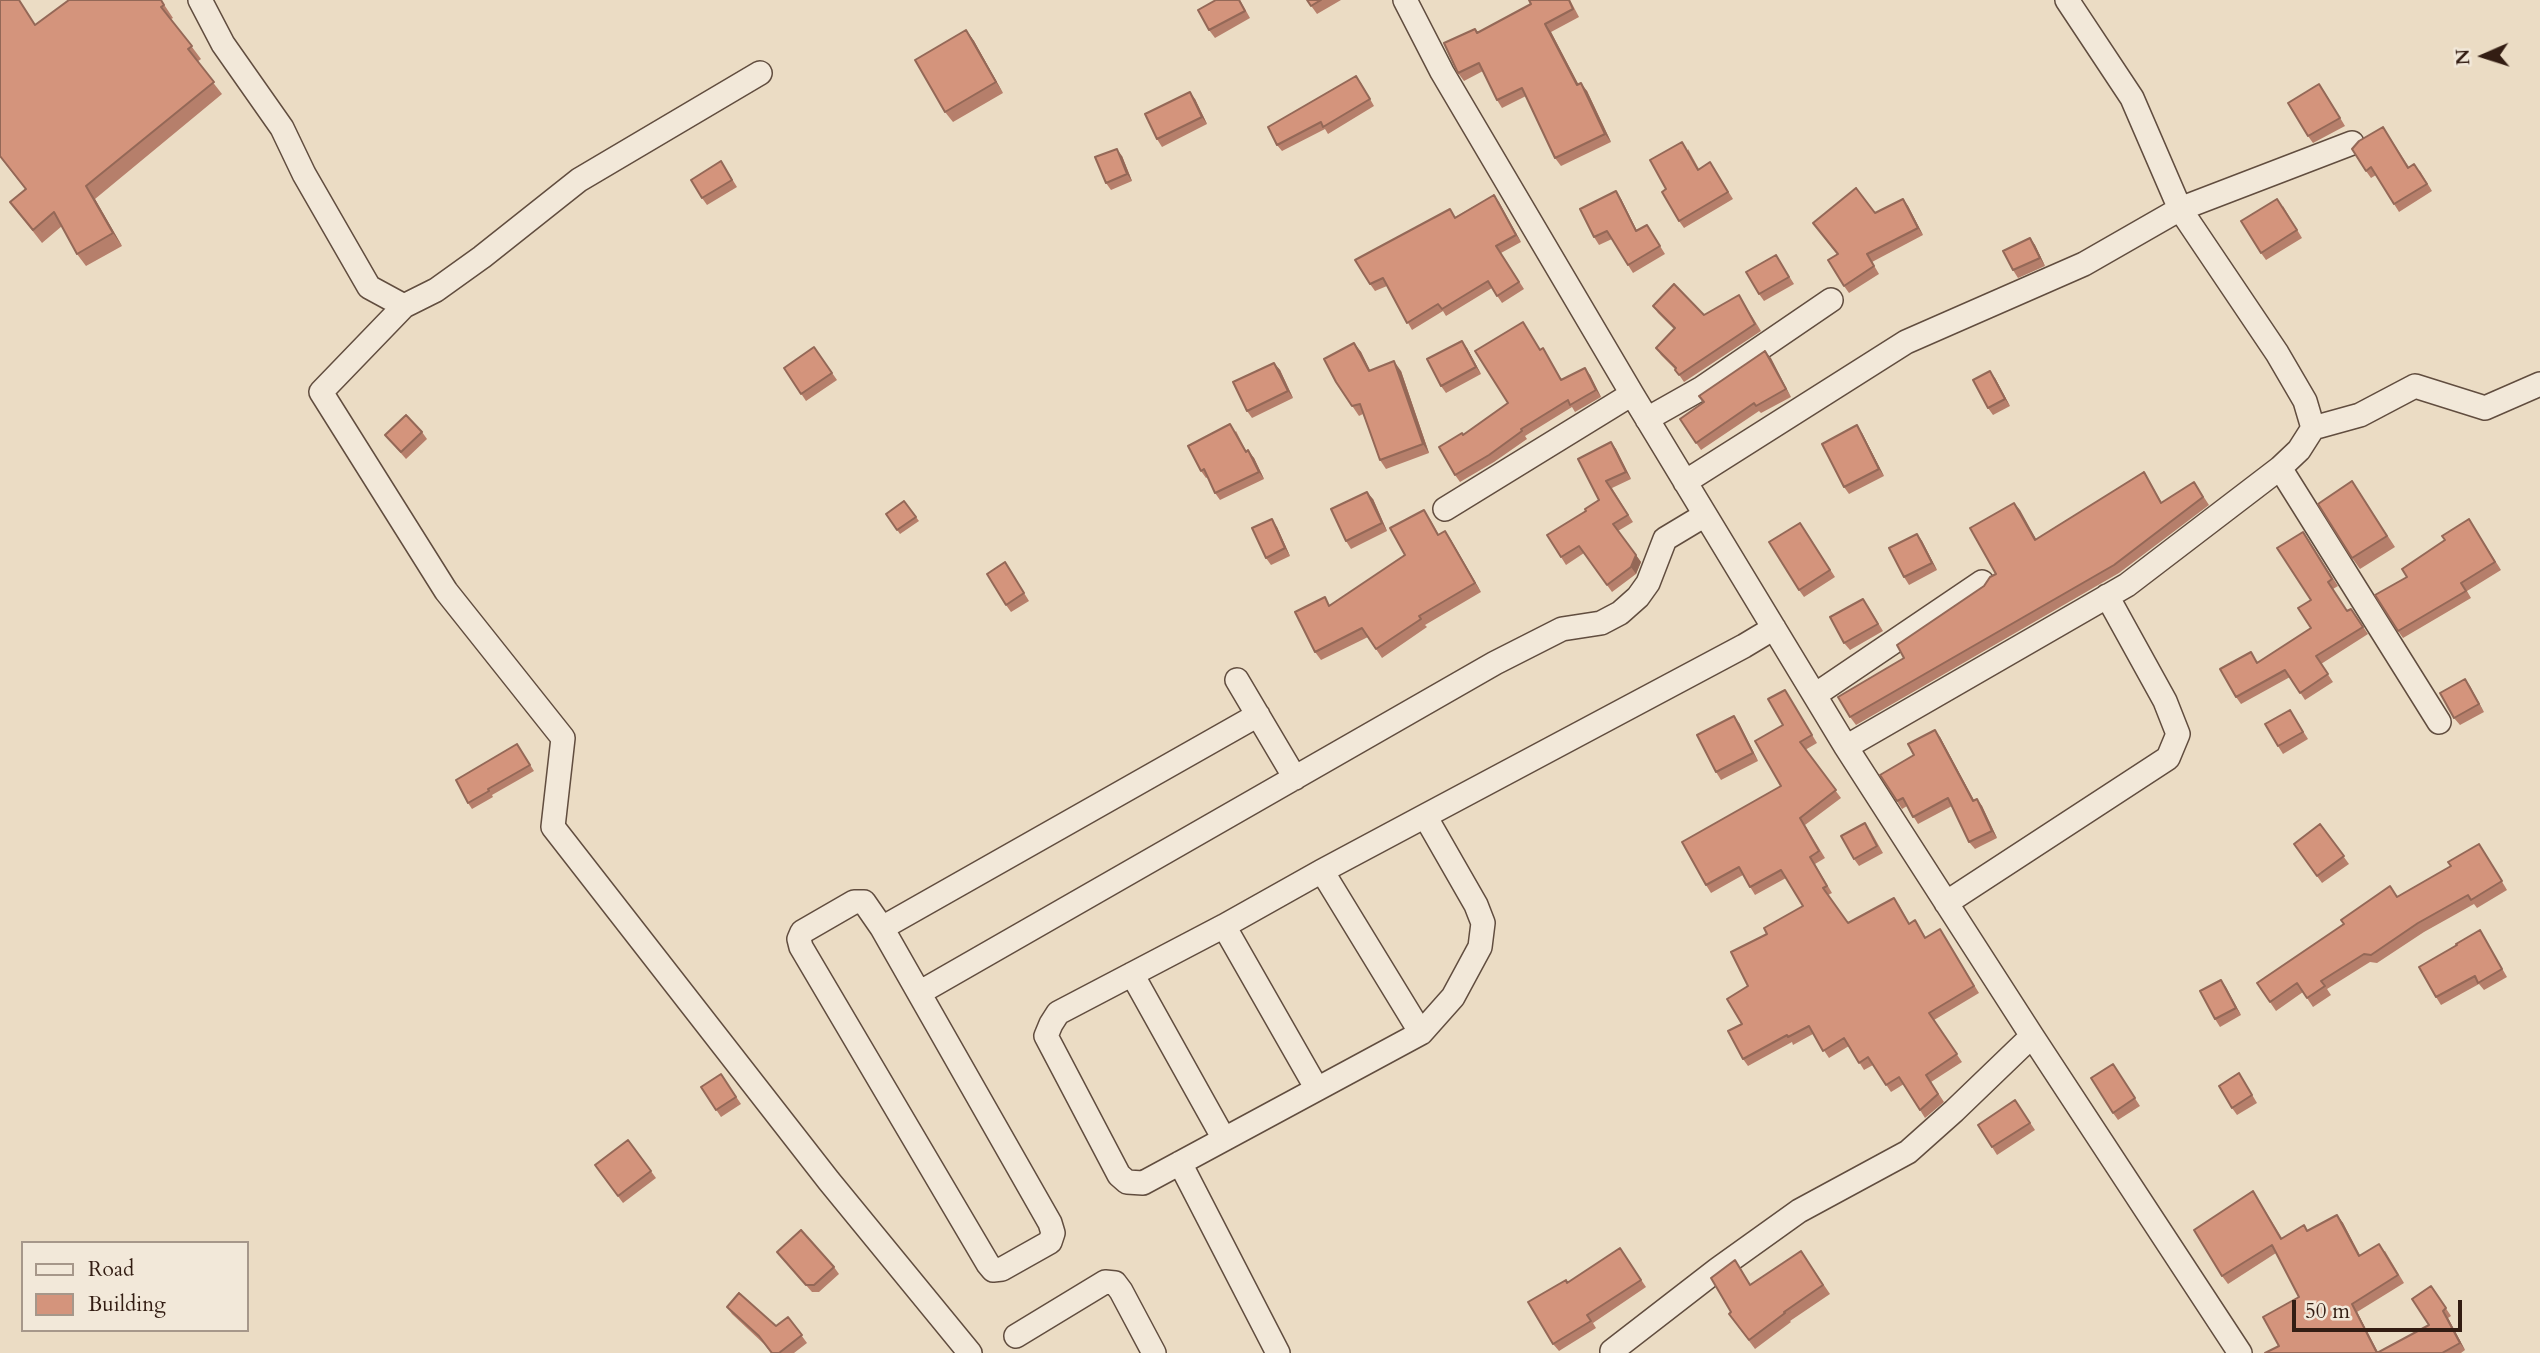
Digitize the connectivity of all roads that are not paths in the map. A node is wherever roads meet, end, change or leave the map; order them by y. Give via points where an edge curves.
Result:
1 (200, 0) edge
2 (1405, 0) edge
3 (2067, 0) edge
4 (760, 73) dead end
5 (2351, 143) dead end
6 (2180, 209) junction
7 (1830, 300) dead end
8 (404, 306) junction
9 (2540, 384) edge
10 (1632, 394) junction
11 (1647, 419) junction
12 (2313, 428) junction
13 (2280, 468) junction
14 (1685, 482) junction
15 (1445, 509) dead end
16 (1705, 515) junction
17 (1982, 582) dead end
18 (2107, 596) junction
19 (1774, 628) junction
20 (1237, 680) dead end
21 (1815, 695) junction
22 (1258, 715) junction
23 (2439, 722) dead end
24 (1846, 747) junction
25 (1294, 778) junction
26 (1425, 816) junction
27 (1322, 872) junction
28 (1946, 903) junction
29 (1224, 926) junction
30 (882, 928) junction
31 (1132, 974) junction
32 (919, 993) junction
33 (1421, 1034) junction
34 (2032, 1036) junction
35 (1317, 1089) junction
36 (1224, 1139) junction
37 (1180, 1163) junction
38 (1016, 1336) dead end
39 (1612, 1351) dead end
40 (1274, 1352) edge
41 (970, 1353) edge
42 (1154, 1353) edge
43 (2240, 1353) edge

1 - 8 street via 223,44 282,128 369,287
2 - 10 street via 1442,72
3 - 6 street via 2132,98
4 - 8 street via 579,180 482,257
5 - 6 street
6 - 12 street via 2277,353 2305,401
6 - 14 street via 2084,264 1906,342
7 - 11 street via 1702,388
8 - 41 street via 321,392 446,591 563,738 553,827 829,1181
9 - 12 street via 2484,408 2415,386 2360,415
10 - 11 street
10 - 15 street
11 - 14 street
12 - 13 street
13 - 18 street
13 - 23 street
14 - 16 street
16 - 19 street
16 - 25 street via 1665,539 1648,583 1620,613 1601,623 1562,629 1494,663
17 - 21 street
18 - 24 street
18 - 28 street via 2165,701 2178,734 2168,758
19 - 21 street
19 - 26 street
20 - 22 street
21 - 24 street
22 - 25 street
22 - 30 street
24 - 28 street
25 - 32 street
26 - 27 street
26 - 33 street via 1483,923 1480,947 1453,997
27 - 29 street
27 - 33 street
28 - 34 street
29 - 31 street
29 - 35 street
30 - 32 street
30 - 32 street via 864,902 854,902 802,932 799,939 988,1264 1002,1269 1050,1242 1053,1233
31 - 36 street
31 - 37 street via 1059,1013 1046,1036 1119,1175 1127,1182 1143,1183
33 - 35 street
34 - 39 street via 1908,1152 1799,1211
34 - 43 street
35 - 36 street
36 - 37 street
37 - 40 street
38 - 42 street via 1105,1282 1115,1283

